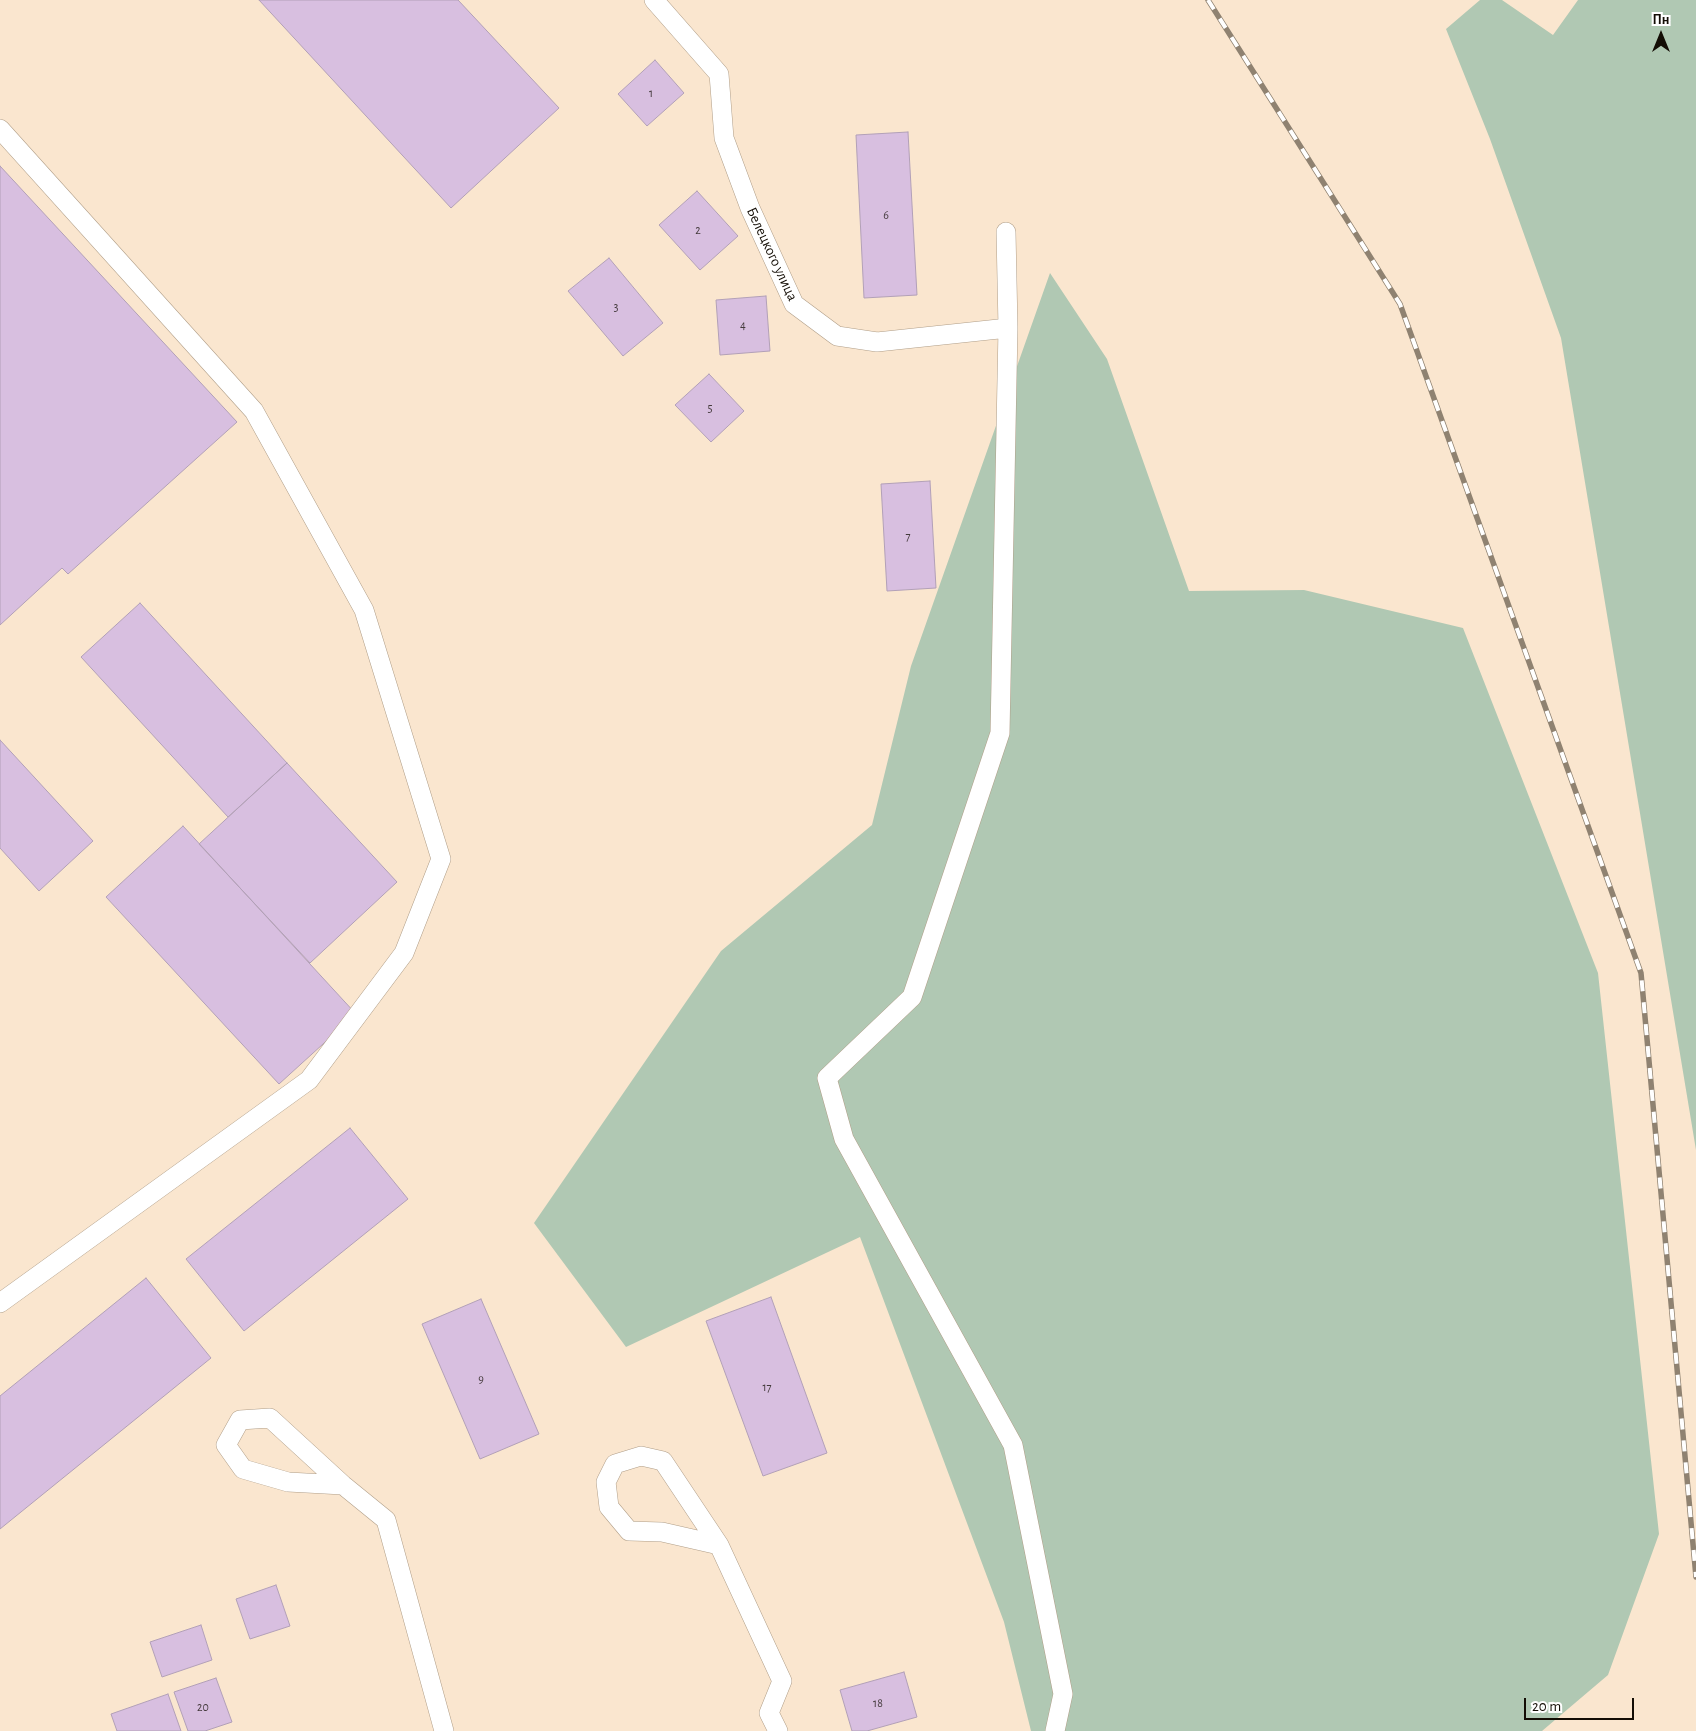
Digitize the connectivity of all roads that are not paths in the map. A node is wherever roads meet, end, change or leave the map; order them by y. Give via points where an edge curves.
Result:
1 (654, 0) edge
2 (0, 129) edge
3 (1006, 232) dead end
4 (1008, 328) junction
5 (0, 1303) edge
6 (343, 1486) junction
7 (719, 1544) junction
8 (444, 1731) edge
9 (778, 1731) edge
10 (1055, 1731) edge

1 - 4 lane, Белецкого улица via 719,74 724,138 750,208 794,304 837,336 877,342
2 - 5 lane via 254,412 364,610 441,859 404,953 309,1080
3 - 4 lane
4 - 10 lane via 1000,733 912,997 827,1078 844,1139 1013,1445 1063,1694
6 - 6 lane via 270,1418 240,1420 226,1445 243,1469 288,1482
6 - 8 lane via 386,1520
7 - 7 lane via 662,1532 629,1530 609,1507 606,1482 615,1464 641,1456 663,1460
7 - 9 lane via 782,1681 769,1713

